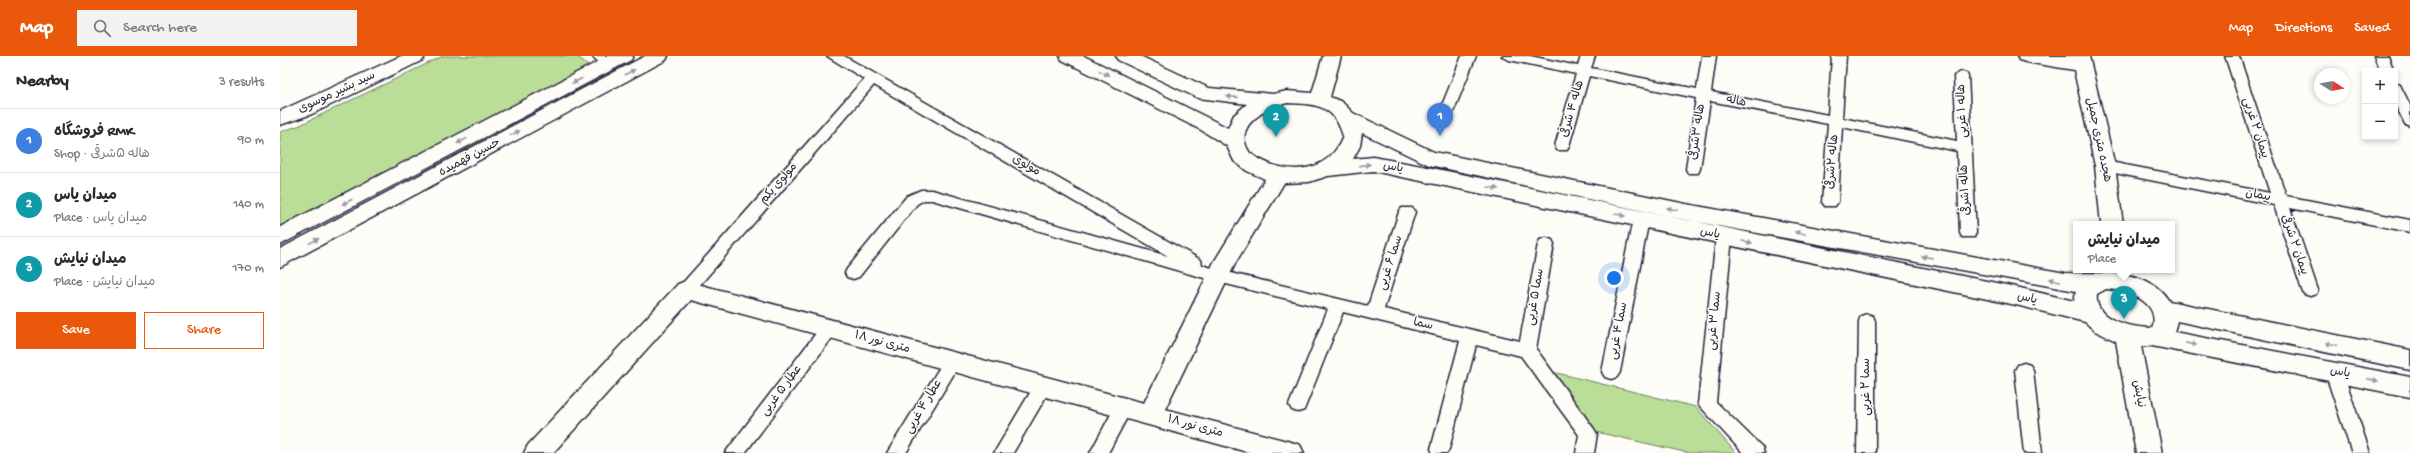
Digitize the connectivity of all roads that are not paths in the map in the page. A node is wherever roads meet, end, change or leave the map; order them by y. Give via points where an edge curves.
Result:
1 (416, 56) edge
2 (659, 56) edge
3 (834, 56) edge
4 (1069, 56) edge
5 (1125, 56) edge
6 (1332, 56) edge
7 (1469, 56) edge
8 (1509, 56) edge
9 (1588, 56) edge
10 (1709, 56) edge
11 (1839, 56) edge
12 (2026, 56) edge
13 (2232, 56) edge
14 (2381, 56) edge
15 (610, 59) edge
16 (2081, 61) edge
17 (2386, 68) edge
18 (1584, 71) junction
19 (1962, 76) dead end
20 (873, 78) junction
21 (1704, 95) junction
22 (2398, 95) edge
23 (1271, 100) junction
24 (1320, 100) junction
25 (1346, 117) junction
26 (280, 118) edge
27 (1443, 120) dead end
28 (2410, 121) edge
29 (1836, 122) junction
30 (1235, 142) junction
31 (1562, 146) dead end
32 (1964, 147) junction
33 (2105, 166) junction
34 (1327, 169) junction
35 (1693, 170) dead end
36 (1278, 176) junction
37 (2278, 200) junction
38 (1830, 202) dead end
39 (1407, 212) dead end
40 (1641, 219) junction
41 (2112, 221) edge
42 (2410, 226) edge
43 (1968, 233) dead end
44 (280, 237) edge
45 (1724, 237) junction
46 (1546, 244) dead end
47 (280, 259) edge
48 (853, 273) dead end
49 (2119, 275) edge
50 (1218, 276) junction
51 (2094, 283) junction
52 (686, 290) junction
53 (2310, 290) dead end
54 (1338, 305) junction
55 (2163, 308) junction
56 (1374, 314) junction
57 (2093, 315) junction
58 (1867, 321) dead end
59 (829, 329) junction
60 (1470, 336) junction
61 (2127, 336) junction
62 (2152, 337) junction
63 (1527, 350) junction
64 (2410, 360) edge
65 (952, 362) junction
66 (2024, 370) dead end
67 (1610, 372) dead end
68 (2334, 372) junction
69 (1043, 386) junction
70 (2410, 387) edge
71 (1298, 405) dead end
72 (1123, 408) junction
73 (1150, 415) junction
74 (1440, 449) dead end
75 (1281, 452) edge
76 (537, 453) edge
77 (734, 453) edge
78 (896, 453) edge
79 (1003, 453) edge
80 (1099, 453) edge
81 (1585, 453) edge
82 (1755, 453) edge
83 (1866, 453) edge
84 (2033, 453) edge
85 (2149, 453) edge
86 (2361, 453) edge

1 - 26 street, سید بشیر موسوی via 305,109
47 -> 2 street, حسین فهمیده
3 - 20 street, مولوی
4 -> 30 street via 1208,125
23 -> 5 street via 1205,94
6 - 24 street
7 - 27 street
8 - 18 street, هاله
9 - 18 street, هاله ۴ شرقی
10 - 21 street, هاله ۳شرقی
11 - 29 street, هاله ۲شرقی
12 - 16 street
13 - 37 street, پیمان ۲ غربی
14 - 17 street
15 -> 44 street, حسین فهمیده
16 - 33 street, هجده متری جمیل
18 - 21 street, هاله
18 - 31 street, هاله ۴ شرقی
19 - 32 street, هاله ۱ غربی
20 - 50 street, مولوی
20 - 52 street, مولوی یکم
21 - 29 street, هاله
21 - 35 street, هاله ۳شرقی
22 - 28 street
23 - 24 street via 1293,97
23 - 30 street via 1255,107 1243,117 1236,130
24 - 25 street via 1335,107
25 - 34 street via 1353,136 1346,154
51 -> 25 street, یاس via 2065,282 1686,212 1429,158
29 - 32 street, هاله
29 - 38 street, هاله ۲شرقی
30 - 36 street via 1242,157 1257,169
32 - 43 street, هاله ۱شرقی
33 - 37 street, پیمان
33 - 41 street, هجده متری جمیل
34 - 36 street via 1304,176
34 -> 40 street, یاس via 1373,164
36 - 50 street via 1260,202
37 - 42 street, پیمان
37 - 53 street, پیمان ۲ شرقی
39 - 56 street, سما ۶ غربی
40 - 45 street, یاس
40 - 67 street, سما ۴ غربی
45 -> 57 street, یاس via 2016,296
45 - 82 street, سما ۳ غربی via 1707,404
46 - 63 street, سما ۵ غربی
48 - 50 street via 912,200 921,195 932,195
49 - 51 street
49 - 55 street via 2145,291
50 - 54 street, سما
50 - 73 street
51 - 57 street via 2088,287 2085,294 2086,304
52 - 59 street, ۱۸ متری نور
52 - 76 street
54 - 56 street, سما
54 - 71 street
55 - 62 street via 2167,318 2166,326 2161,333
64 -> 55 street via 2252,329
56 - 60 street, سما
57 - 61 street via 2102,324
58 - 83 street, سما ۲ غربی
59 - 65 street, ۱۸ متری نور
59 - 77 street, عطار ۵ غربی
60 - 63 street, سما
60 - 74 street
61 - 62 street
61 - 85 street, نیایش
62 -> 68 street, یاس
63 - 81 street via 1588,434
65 - 69 street, ۱۸ متری نور
65 - 78 street, عطار ۴ غربی
66 - 84 street
68 -> 70 street, یاس
68 - 86 street
69 - 72 street, ۱۸ متری نور
69 - 79 street
72 - 73 street, ۱۸ متری نور
72 - 80 street
73 - 75 street, ۱۸ متری نور

